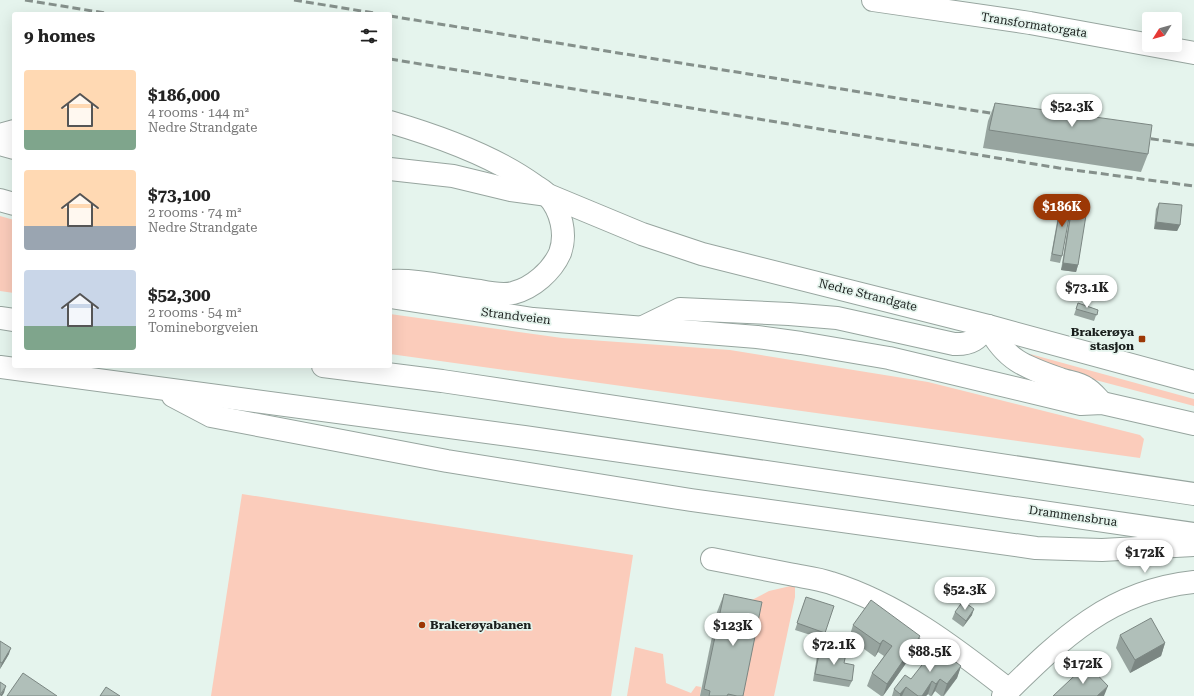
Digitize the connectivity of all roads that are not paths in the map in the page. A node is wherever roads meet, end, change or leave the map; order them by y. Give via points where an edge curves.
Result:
1 (873, 0) edge
2 (1194, 53) edge
3 (392, 123) edge
4 (12, 132) edge
5 (0, 135) edge
6 (0, 144) edge
7 (12, 147) edge
8 (392, 169) edge
9 (548, 195) junction
10 (0, 200) edge
11 (12, 203) edge
12 (392, 281) edge
13 (392, 297) edge
14 (0, 318) edge
15 (12, 320) edge
16 (988, 326) junction
17 (643, 327) junction
18 (0, 368) edge
19 (340, 368) edge
20 (1194, 382) edge
21 (158, 388) junction
22 (1102, 403) junction
23 (1194, 424) edge
24 (1194, 494) edge
25 (1194, 534) edge
26 (1194, 545) edge
27 (712, 560) dead end
28 (1194, 582) edge
29 (1006, 693) edge

1 - 2 main road, Transformatorgata via 1030,23
3 - 9 main road via 487,158 518,174
4 - 5 main road
6 - 7 main road
8 - 9 main road via 453,176 511,190
9 - 12 main road via 561,222 560,250 556,262 547,272 525,288 512,293 489,292
9 - 16 main road, Nedre Strandgate via 642,234 702,254
10 - 11 main road
13 - 17 main road, Strandveien via 533,319
14 - 15 main road
16 - 17 main road via 979,338 963,345 837,318 789,314 680,309
16 - 20 main road, Nedre Strandgate
16 - 22 main road via 1006,353 1036,370 1087,388
17 - 22 main road via 848,350 1081,404
18 - 21 main road, Drammensbrua
19 - 24 main road via 442,381
21 - 25 main road, Drammensbrua via 517,436
21 - 26 main road via 211,416 447,461 691,500 1036,548 1102,550
22 - 23 main road
27 - 29 main road via 831,582 870,597 892,608 971,660
28 - 29 main road via 1157,588 1132,596 1108,608 1077,628

